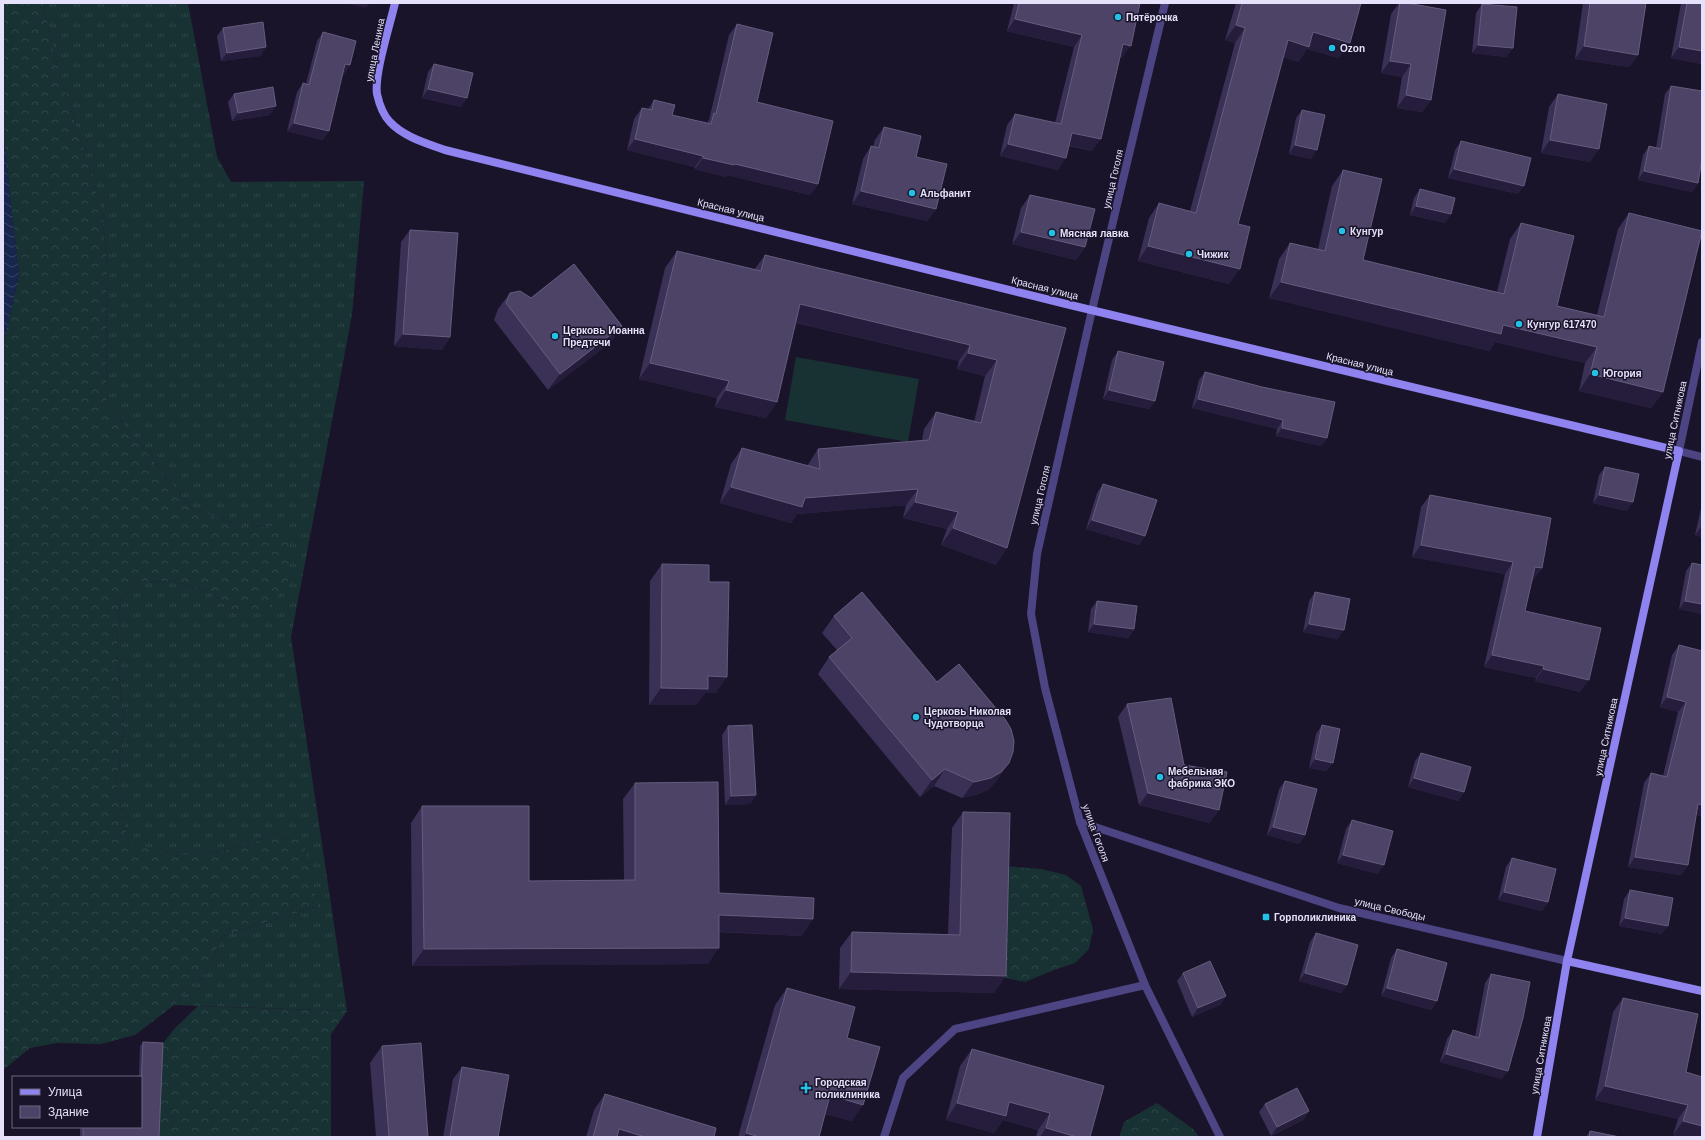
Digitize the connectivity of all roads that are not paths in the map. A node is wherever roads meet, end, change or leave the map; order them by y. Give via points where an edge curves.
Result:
1 (395, 3) edge
2 (1165, 3) edge
3 (390, 122) joint
4 (1092, 310) junction
5 (1702, 342) edge
6 (1679, 452) junction
7 (1702, 456) edge
8 (1080, 822) junction
9 (1567, 961) junction
10 (1145, 985) junction
11 (1702, 992) edge
12 (884, 1137) edge
13 (1220, 1137) edge
14 (1537, 1137) edge

1 - 3 main road, улица Ленина via 377,78 377,93 382,110
2 - 4 street, улица Гоголя
3 - 4 main road, Красная улица via 406,134 445,150
4 - 6 main road, Красная улица
4 - 8 street, улица Гоголя via 1037,554 1031,614 1045,688
5 - 6 street, улица Ситникова
6 - 7 street, Красная улица
6 - 9 main road, улица Ситникова
8 - 9 street, улица Свободы via 1339,908
8 - 10 street, улица Гоголя
9 - 11 main road, улица Свободы
9 - 14 main road, улица Ситникова
10 - 12 street via 955,1029 903,1078
10 - 13 street, улица Гоголя

